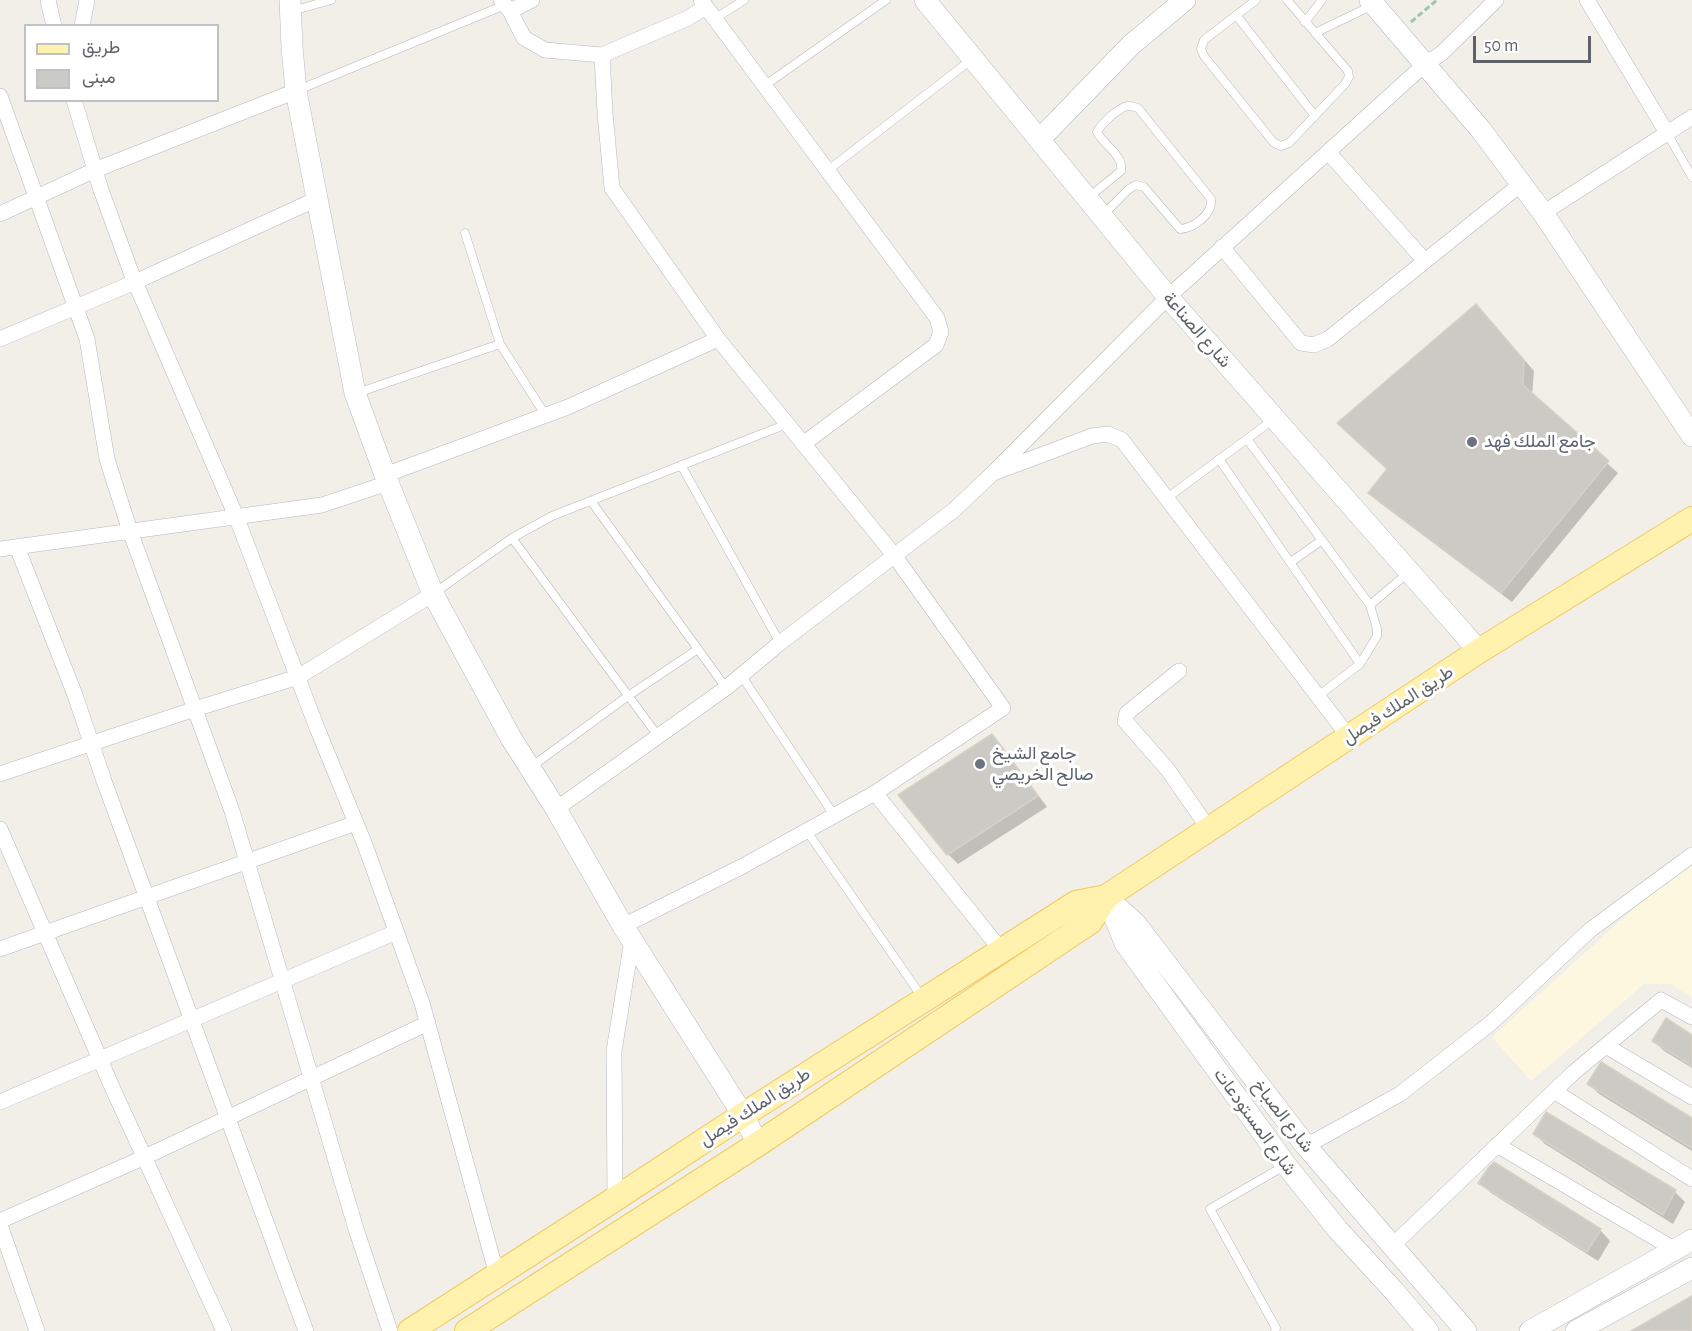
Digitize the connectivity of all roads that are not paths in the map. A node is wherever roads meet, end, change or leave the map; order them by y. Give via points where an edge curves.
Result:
1 (48, 0) edge
2 (87, 0) edge
3 (331, 0) edge
4 (532, 0) edge
5 (744, 0) edge
6 (886, 0) edge
7 (925, 0) edge
8 (1185, 0) edge
9 (1256, 0) edge
10 (1287, 0) edge
11 (1322, 0) edge
12 (1496, 0) edge
13 (1587, 0) edge
14 (1372, 2) edge
15 (505, 5) edge
16 (290, 6) edge
17 (707, 9) edge
18 (1236, 15) junction
19 (1305, 22) junction
20 (54, 24) edge
21 (82, 24) edge
22 (1315, 33) junction
23 (602, 55) junction
24 (974, 58) junction
25 (1424, 65) junction
26 (764, 86) junction
27 (296, 91) junction
28 (0, 96) edge
29 (75, 102) edge
30 (1315, 116) junction
31 (1692, 117) edge
32 (1667, 133) junction
33 (1040, 138) junction
34 (1328, 152) junction
35 (95, 170) junction
36 (827, 171) junction
37 (1692, 177) edge
38 (1521, 184) junction
39 (37, 197) junction
40 (1088, 198) junction
41 (317, 199) junction
42 (1543, 213) junction
43 (0, 214) edge
44 (1102, 215) junction
45 (465, 233) dead end
46 (1222, 247) junction
47 (1425, 261) junction
48 (135, 282) junction
49 (1168, 297) junction
50 (76, 307) junction
51 (0, 339) edge
52 (718, 339) junction
53 (500, 344) junction
54 (356, 393) junction
55 (546, 416) junction
56 (1275, 418) junction
57 (787, 424) junction
58 (1692, 436) edge
59 (1247, 439) junction
60 (803, 444) junction
61 (1219, 459) junction
62 (681, 465) junction
63 (991, 475) junction
64 (387, 479) junction
65 (1167, 498) junction
66 (591, 501) junction
67 (236, 516) junction
68 (1692, 519) edge
69 (130, 531) junction
70 (512, 538) junction
71 (1322, 540) junction
72 (17, 547) junction
73 (0, 549) edge
74 (894, 555) junction
75 (1291, 562) junction
76 (1409, 572) junction
77 (433, 594) junction
78 (1370, 605) junction
79 (780, 643) junction
80 (698, 649) junction
81 (1479, 651) junction
82 (1360, 664) junction
83 (1179, 671) dead end
84 (741, 675) junction
85 (298, 677) junction
86 (726, 688) junction
87 (628, 696) junction
88 (1318, 696) junction
89 (195, 709) junction
90 (658, 736) junction
91 (1349, 737) junction
92 (91, 743) junction
93 (530, 768) junction
94 (0, 774) edge
95 (874, 793) junction
96 (556, 809) junction
97 (834, 816) junction
98 (356, 823) junction
99 (0, 829) edge
100 (1209, 829) junction
101 (806, 830) junction
102 (1692, 855) edge
103 (247, 862) junction
104 (1106, 897) junction
105 (147, 898) junction
106 (396, 932) junction
107 (627, 933) junction
108 (45, 934) junction
109 (0, 949) edge
110 (1001, 950) junction
111 (283, 981) junction
112 (924, 1000) junction
113 (1692, 1017) edge
114 (192, 1020) junction
115 (428, 1023) junction
116 (1606, 1046) junction
117 (100, 1060) junction
118 (312, 1078) junction
119 (1554, 1091) junction
120 (1692, 1097) edge
121 (0, 1102) edge
122 (742, 1115) junction
123 (228, 1117) junction
124 (758, 1144) junction
125 (1497, 1144) junction
126 (1306, 1146) junction
127 (144, 1157) junction
128 (1286, 1166) junction
129 (1692, 1179) edge
130 (615, 1199) junction
131 (0, 1221) edge
132 (0, 1226) edge
133 (1393, 1245) junction
134 (1683, 1245) edge
135 (1692, 1268) edge
136 (497, 1275) junction
137 (1422, 1327) edge
138 (37, 1331) edge
139 (224, 1331) edge
140 (306, 1331) edge
141 (390, 1331) edge
142 (410, 1331) edge
143 (467, 1331) edge
144 (1275, 1331) edge
145 (1466, 1331) edge
146 (1530, 1331) edge
147 (1575, 1331) edge

1 - 20 street
2 - 21 street
3 - 16 lane
4 - 15 street
5 - 17 lane
6 - 26 lane
7 - 24 street, شارع الصناعة
8 - 33 street via 1131,45
9 - 18 lane
10 - 19 lane
11 - 19 lane
12 - 25 street via 1442,53
13 - 32 street
14 - 22 lane
14 - 25 street
15 - 23 street via 524,38 545,50
15 - 27 lane
16 - 27 street
17 - 23 street
17 - 26 street
18 - 30 lane
18 - 30 lane via 1204,40 1204,56 1274,143 1289,143
19 - 22 lane
22 - 30 lane via 1349,77
23 - 52 street via 612,188
24 - 33 street, شارع الصناعة
24 - 36 lane
25 - 34 street
25 - 38 street via 1481,130
26 - 36 street
27 - 35 street
27 - 41 street
28 - 39 street
29 - 35 street
31 - 32 street
32 - 37 lane
32 - 42 street
33 - 40 street, شارع الصناعة
34 - 46 street
34 - 47 street
35 - 39 street
35 - 48 street
36 - 60 street via 937,318 941,332 936,345
38 - 42 street
38 - 47 street
39 - 43 street
39 - 50 street
40 - 44 street, شارع الصناعة
40 - 44 lane via 1121,171 1122,164 1097,132 1122,108 1130,106 1138,108 1211,200 1212,207 1189,228 1180,229 1136,184
41 - 48 street
41 - 54 street
42 - 58 street
44 - 49 street, شارع الصناعة
45 - 53 lane
46 - 47 street via 1301,343 1314,345 1328,339
46 - 49 street
48 - 50 street
48 - 67 street
49 - 56 street, شارع الصناعة
49 - 63 street
50 - 51 street
50 - 69 street via 87,339 106,459
52 - 55 street
52 - 57 street
53 - 54 lane
53 - 55 lane
54 - 64 street
55 - 64 street
56 - 59 lane
56 - 76 street, شارع الصناعة
57 - 60 street
57 - 62 lane
59 - 61 lane
59 - 71 lane
60 - 74 street
61 - 65 lane
61 - 75 lane
62 - 66 lane
62 - 79 lane
63 - 65 street via 1092,436 1108,434 1122,440
63 - 74 street via 954,510
64 - 67 street via 322,505
64 - 77 street
65 - 88 street
66 - 70 lane
66 - 80 lane
67 - 69 street
67 - 85 street
68 - 81 main road, طريق الملك فيصل
69 - 72 street
69 - 89 street
70 - 77 lane
70 - 87 lane
71 - 75 lane
71 - 78 lane
72 - 73 street
72 - 92 street
74 - 79 street
74 - 95 street via 1003,708
75 - 82 lane
76 - 78 lane
76 - 81 street, شارع الصناعة
77 - 85 street
77 - 93 street
78 - 82 lane via 1377,636
79 - 84 street
80 - 86 lane
80 - 87 lane
81 - 91 main road, طريق الملك فيصل
82 - 88 lane
83 - 100 street via 1127,713 1125,721 1168,770
84 - 86 street
84 - 97 lane
85 - 89 street
85 - 98 street
86 - 90 street
87 - 90 lane
87 - 93 lane
88 - 91 street
89 - 92 street
89 - 103 street
90 - 96 street
91 - 100 main road, طريق الملك فيصل
92 - 94 street
92 - 105 street
93 - 96 street
95 - 97 street
95 - 110 street
96 - 107 street
97 - 101 street
98 - 103 street
98 - 106 street
99 - 108 street
100 - 104 main road, طريق الملك فيصل
101 - 107 street
101 - 112 lane
102 - 126 street via 1590,930 1491,1023 1400,1094
103 - 105 street
103 - 111 street
104 - 110 main road, طريق الملك فيصل via 1076,903
104 - 124 main road, طريق الملك فيصل via 1090,922
104 - 126 street, شارع الصباخ via 1136,923
104 - 128 street, شارع المستودعات via 1125,943
105 - 108 street
105 - 114 street
106 - 111 street
106 - 115 street
107 - 122 street
107 - 130 street via 614,1051
108 - 109 street
108 - 117 street
110 - 112 main road, طريق الملك فيصل
111 - 114 street
111 - 118 street
112 - 122 main road, طريق الملك فيصل
113 - 116 street via 1661,1000
114 - 117 street
114 - 123 street
115 - 118 street
115 - 136 street
116 - 119 street
116 - 120 street
117 - 121 street
117 - 127 street
118 - 123 street
118 - 141 street
119 - 125 street
119 - 129 street
122 - 124 street
122 - 130 main road, طريق الملك فيصل
123 - 127 street
123 - 140 street
124 - 143 main road, طريق الملك فيصل
125 - 133 street
125 - 134 street
126 - 133 street, شارع الصباخ
127 - 131 street
127 - 139 street
128 - 137 street, شارع المستودعات
128 - 144 lane via 1210,1209
130 - 136 main road, طريق الملك فيصل
132 - 138 street
133 - 145 street, شارع الصباخ
134 - 146 street
135 - 147 street
136 - 142 main road, طريق الملك فيصل

